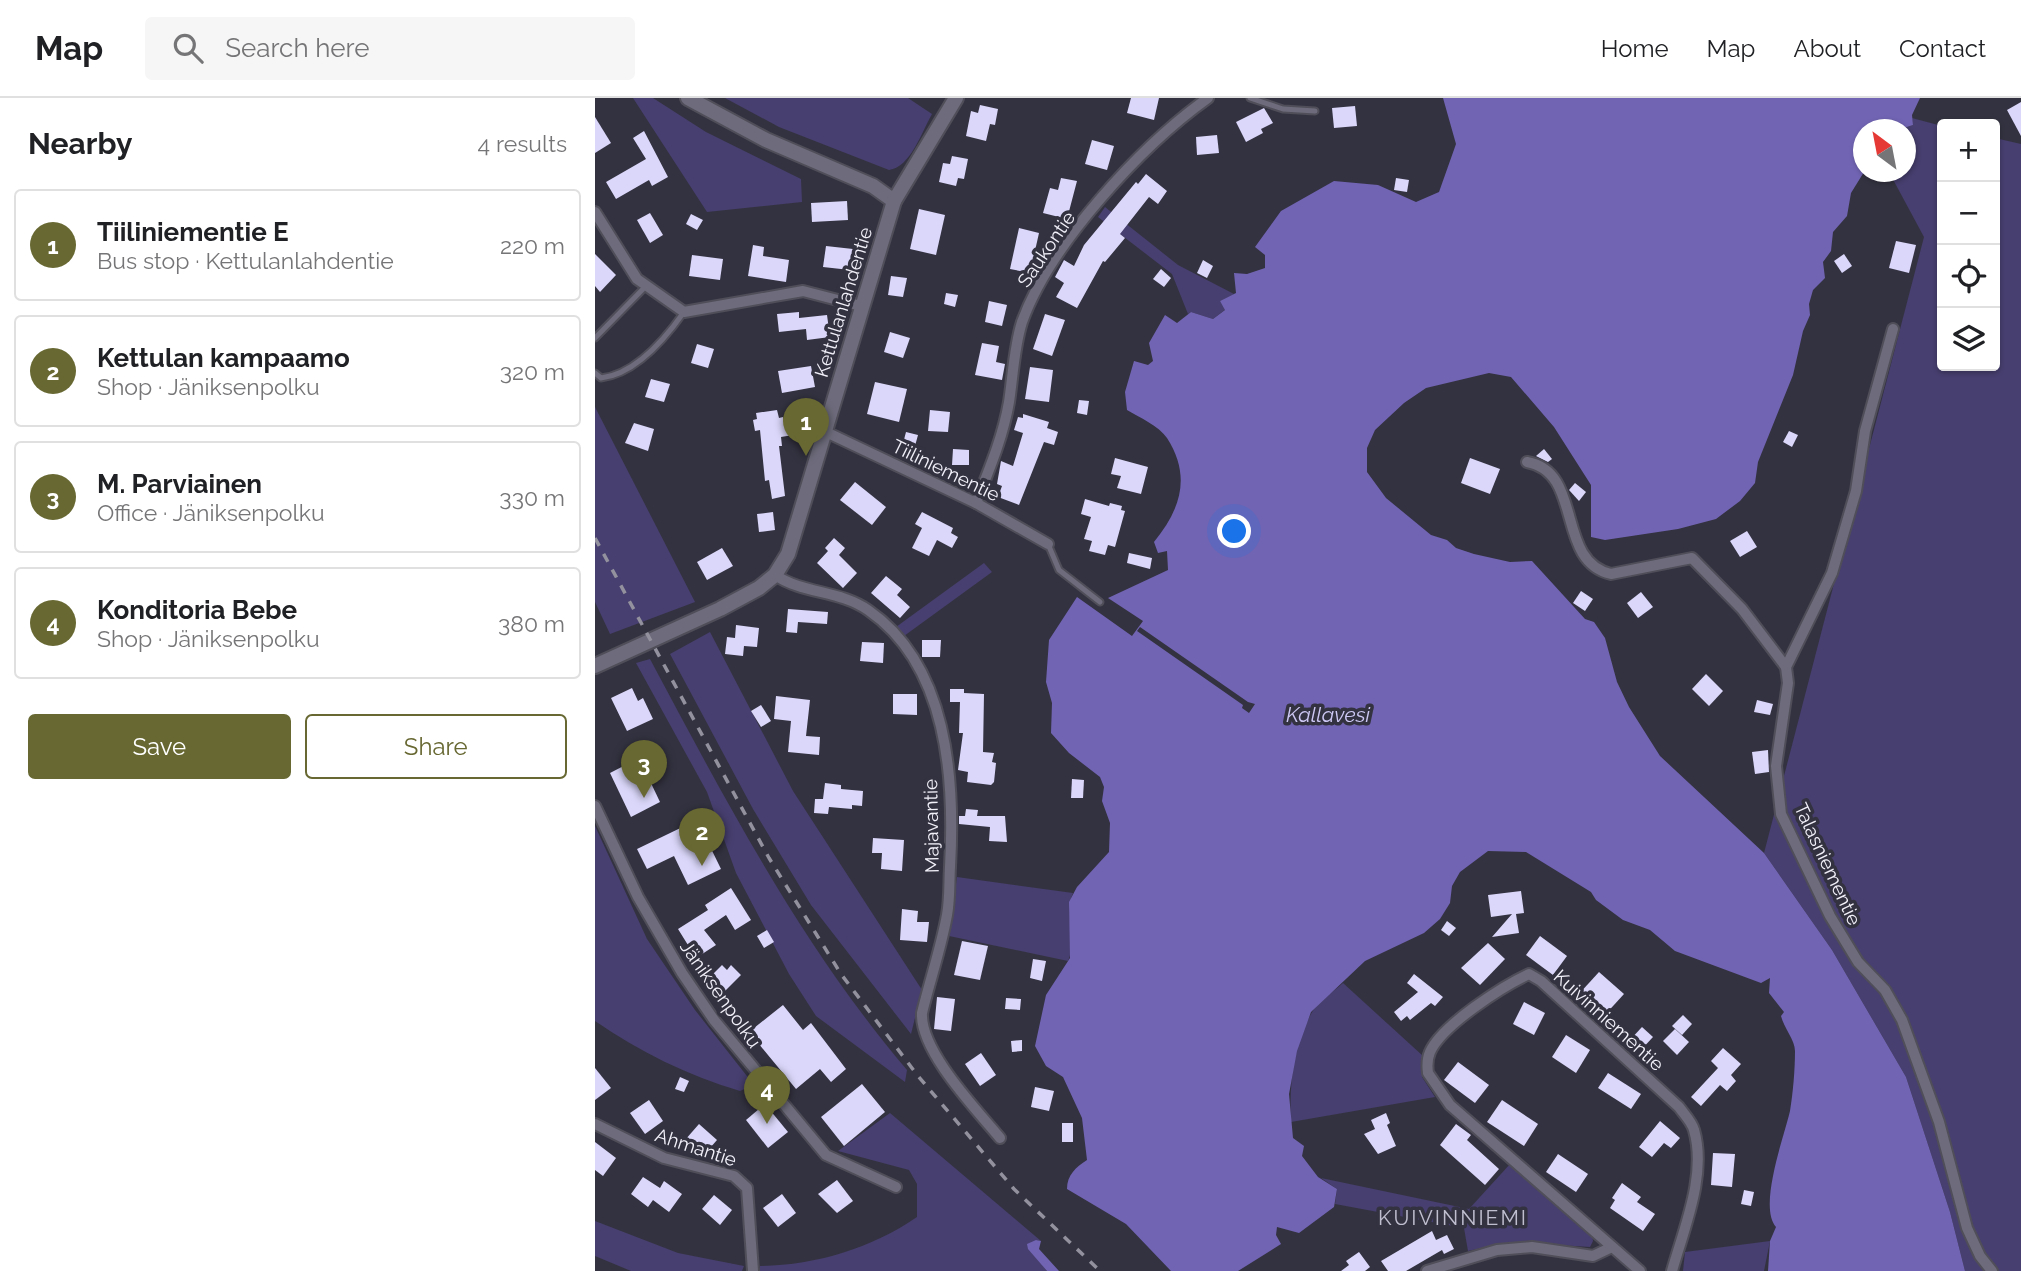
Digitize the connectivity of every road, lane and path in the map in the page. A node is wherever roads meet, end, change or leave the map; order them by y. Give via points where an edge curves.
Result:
1 (688, 98) edge
2 (956, 98) edge
3 (1208, 98) edge
4 (1250, 98) edge
5 (1315, 111) dead end
6 (894, 201) junction
7 (595, 212) edge
8 (646, 286) junction
9 (861, 306) junction
10 (684, 312) junction
11 (1893, 329) dead end
12 (595, 338) edge
13 (595, 373) edge
14 (826, 432) junction
15 (1527, 462) dead end
16 (976, 503) junction
17 (1048, 544) joint
18 (775, 575) junction
19 (1100, 602) dead end
20 (595, 666) edge
21 (1786, 667) junction
22 (595, 806) edge
23 (595, 1124) edge
24 (1000, 1138) dead end
25 (896, 1186) dead end
26 (1612, 1247) junction
27 (753, 1271) edge
28 (1427, 1271) edge
29 (1640, 1271) edge
30 (1672, 1271) edge
31 (1992, 1271) edge

1 - 6 street via 766,140 873,186
2 - 6 street, Kettulanlahdentie
3 - 16 street, Saukontie via 1148,147 1070,238 1039,284 1022,324 1009,405
4 - 5 lane via 1283,109
6 - 9 street, Kettulanlahdentie
7 - 8 street via 636,279
8 - 10 street
8 - 12 lane
9 - 10 street via 803,291
9 - 14 street, Kettulanlahdentie
10 - 13 lane via 645,356 613,377 601,378
11 - 21 street, Talasniementie via 1832,573
14 - 16 street, Tiiliniementie
14 - 18 street, Kettulanlahdentie via 788,554
15 - 21 street via 1538,464 1554,479 1585,560 1611,574 1692,558 1742,609
16 - 17 street, Tiiliniementie
17 - 19 lane via 1059,570
18 - 20 street via 720,610
18 - 24 street, Majavantie via 790,585 839,594 869,610 906,647 929,688 947,759 951,849 947,913 922,1028 968,1099
21 - 31 street, Talasniementie via 1788,683 1776,766 1781,814 1830,916 1902,1020 1939,1122 1967,1228
22 - 25 street, Jäniksenpolku via 638,897 713,1020 826,1155
23 - 27 street, Ahmantie via 664,1158 742,1181 747,1188
26 - 28 street via 1593,1256 1532,1247 1497,1250
26 - 29 street, Kuivinniementie
26 - 30 street, Kuivinniementie via 1450,1105 1428,1073 1430,1050 1445,1031 1529,974 1679,1107 1694,1128 1698,1152 1695,1186

